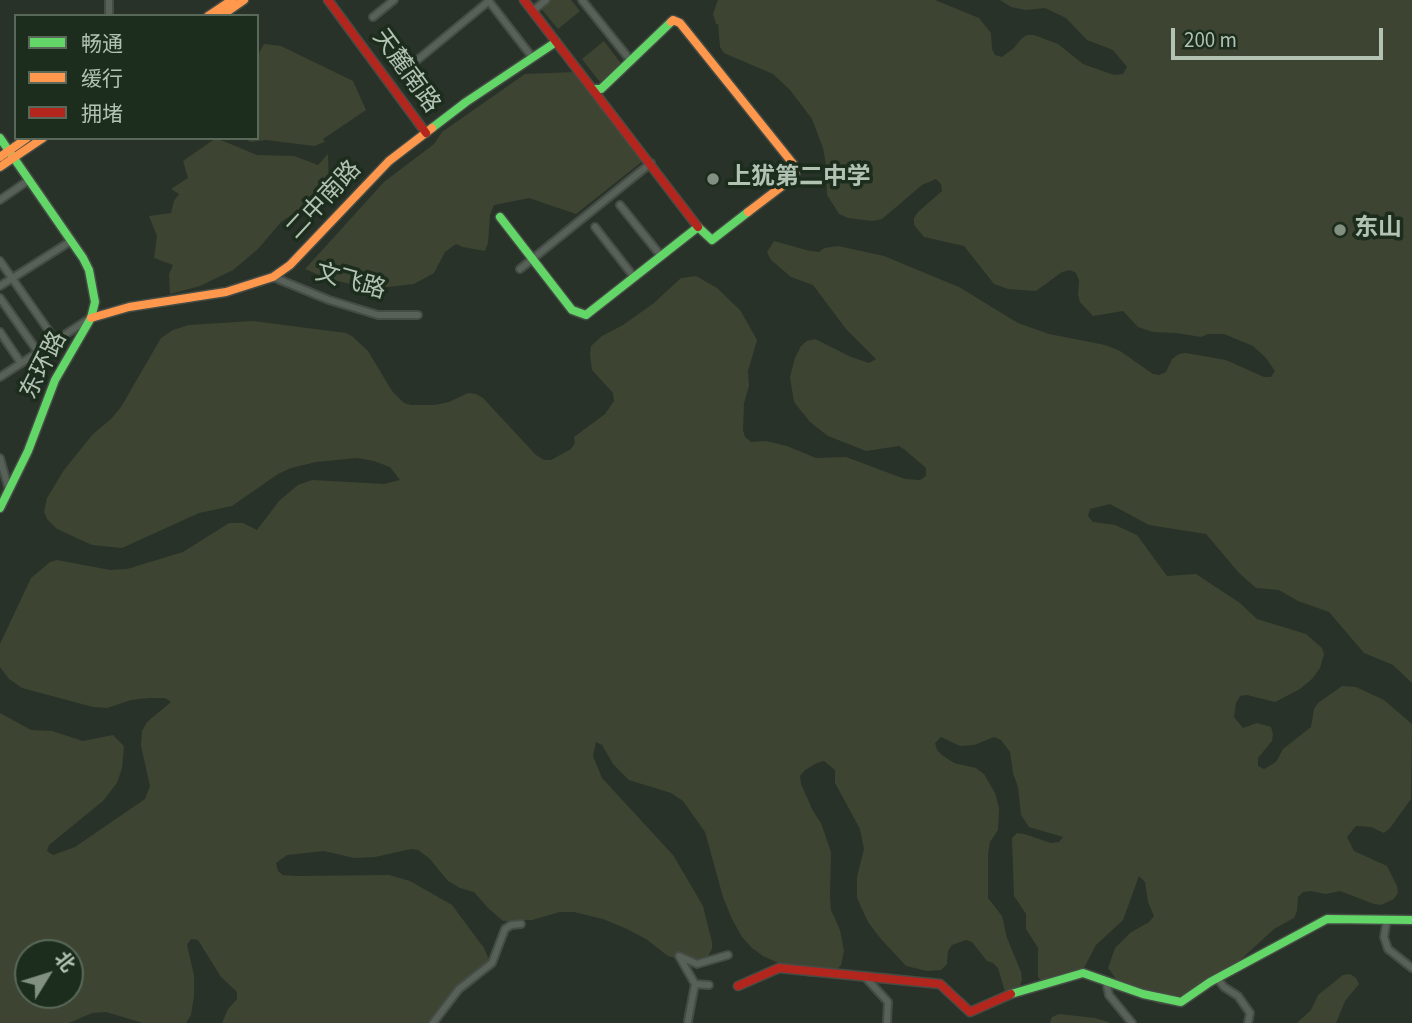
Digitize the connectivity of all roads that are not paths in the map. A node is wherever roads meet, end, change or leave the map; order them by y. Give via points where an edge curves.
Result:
1 (232, 0) edge
2 (244, 0) edge
3 (328, 0) edge
4 (394, 0) edge
5 (489, 0) edge
6 (524, 0) edge
7 (546, 0) edge
8 (582, 0) edge
9 (533, 10) junction
10 (211, 14) edge
11 (224, 14) edge
12 (373, 17) dead end
13 (556, 42) junction
14 (532, 57) junction
15 (631, 61) junction
16 (410, 66) dead end
17 (593, 89) junction
18 (426, 133) junction
19 (0, 138) edge
20 (25, 140) edge
21 (39, 140) edge
22 (11, 154) junction
23 (0, 157) edge
24 (651, 163) junction
25 (0, 167) edge
26 (29, 180) junction
27 (0, 200) edge
28 (620, 205) dead end
29 (500, 216) dead end
30 (698, 227) junction
31 (594, 228) dead end
32 (71, 241) junction
33 (661, 256) junction
34 (532, 258) junction
35 (0, 261) edge
36 (520, 269) dead end
37 (12, 277) junction
38 (273, 277) junction
39 (634, 277) junction
40 (0, 286) edge
41 (0, 298) edge
42 (418, 315) dead end
43 (92, 318) junction
44 (0, 332) edge
45 (56, 341) junction
46 (38, 352) junction
47 (22, 363) junction
48 (1, 375) edge
49 (0, 458) edge
50 (9, 491) junction
51 (0, 508) edge
52 (1387, 919) junction
53 (1412, 920) edge
54 (521, 924) dead end
55 (728, 955) dead end
56 (1412, 968) edge
57 (866, 978) junction
58 (1217, 978) junction
59 (1106, 981) junction
60 (695, 984) junction
61 (709, 985) dead end
62 (738, 986) dead end
63 (688, 1021) dead end
64 (433, 1023) edge
65 (887, 1023) edge
66 (1132, 1023) edge
67 (1248, 1023) edge

1 - 10 street
2 - 11 street
3 - 18 street, 天麓南路
4 - 12 street
5 - 14 street
5 - 16 street
6 - 9 street
7 - 9 street
8 - 15 street
9 - 13 street
13 - 14 street, 二中南路
13 - 17 street
14 - 18 street, 二中南路
15 - 17 street via 601,89
15 - 30 street via 673,20 680,23 794,165 794,177 712,240
17 - 24 street
18 - 38 street, 二中南路 via 389,161 290,265
19 - 22 street, 东环路
20 - 22 street
21 - 22 street
22 - 23 street
22 - 25 street
22 - 26 street, 东环路
24 - 30 street
24 - 34 street
26 - 27 street
26 - 32 street, 东环路
28 - 33 street
29 - 34 street
30 - 33 street
31 - 39 street
32 - 37 street
32 - 43 street, 东环路 via 89,270 95,302
33 - 39 street
34 - 36 street
34 - 39 street via 572,310 586,315
35 - 37 street
37 - 40 street
37 - 45 street
38 - 42 street, 文飞路 via 378,315
38 - 43 street, 二中南路 via 226,292 129,307
41 - 46 street
43 - 45 street
43 - 50 street, 东环路 via 55,380
44 - 47 street
45 - 46 street
46 - 47 street
47 - 48 street
49 - 50 street
50 - 51 street, 东环路
52 - 53 street
52 - 56 street via 1384,937 1388,948
52 - 58 street via 1327,919
54 - 64 street via 505,929 492,963 459,989
55 - 60 street via 697,964 679,956
57 - 59 street via 940,984 970,1012 1019,991 1083,973
57 - 62 street via 779,968
57 - 65 street via 888,1002
58 - 59 street via 1181,1002
58 - 67 street via 1250,1013
59 - 66 street via 1109,995
60 - 61 street
60 - 63 street

